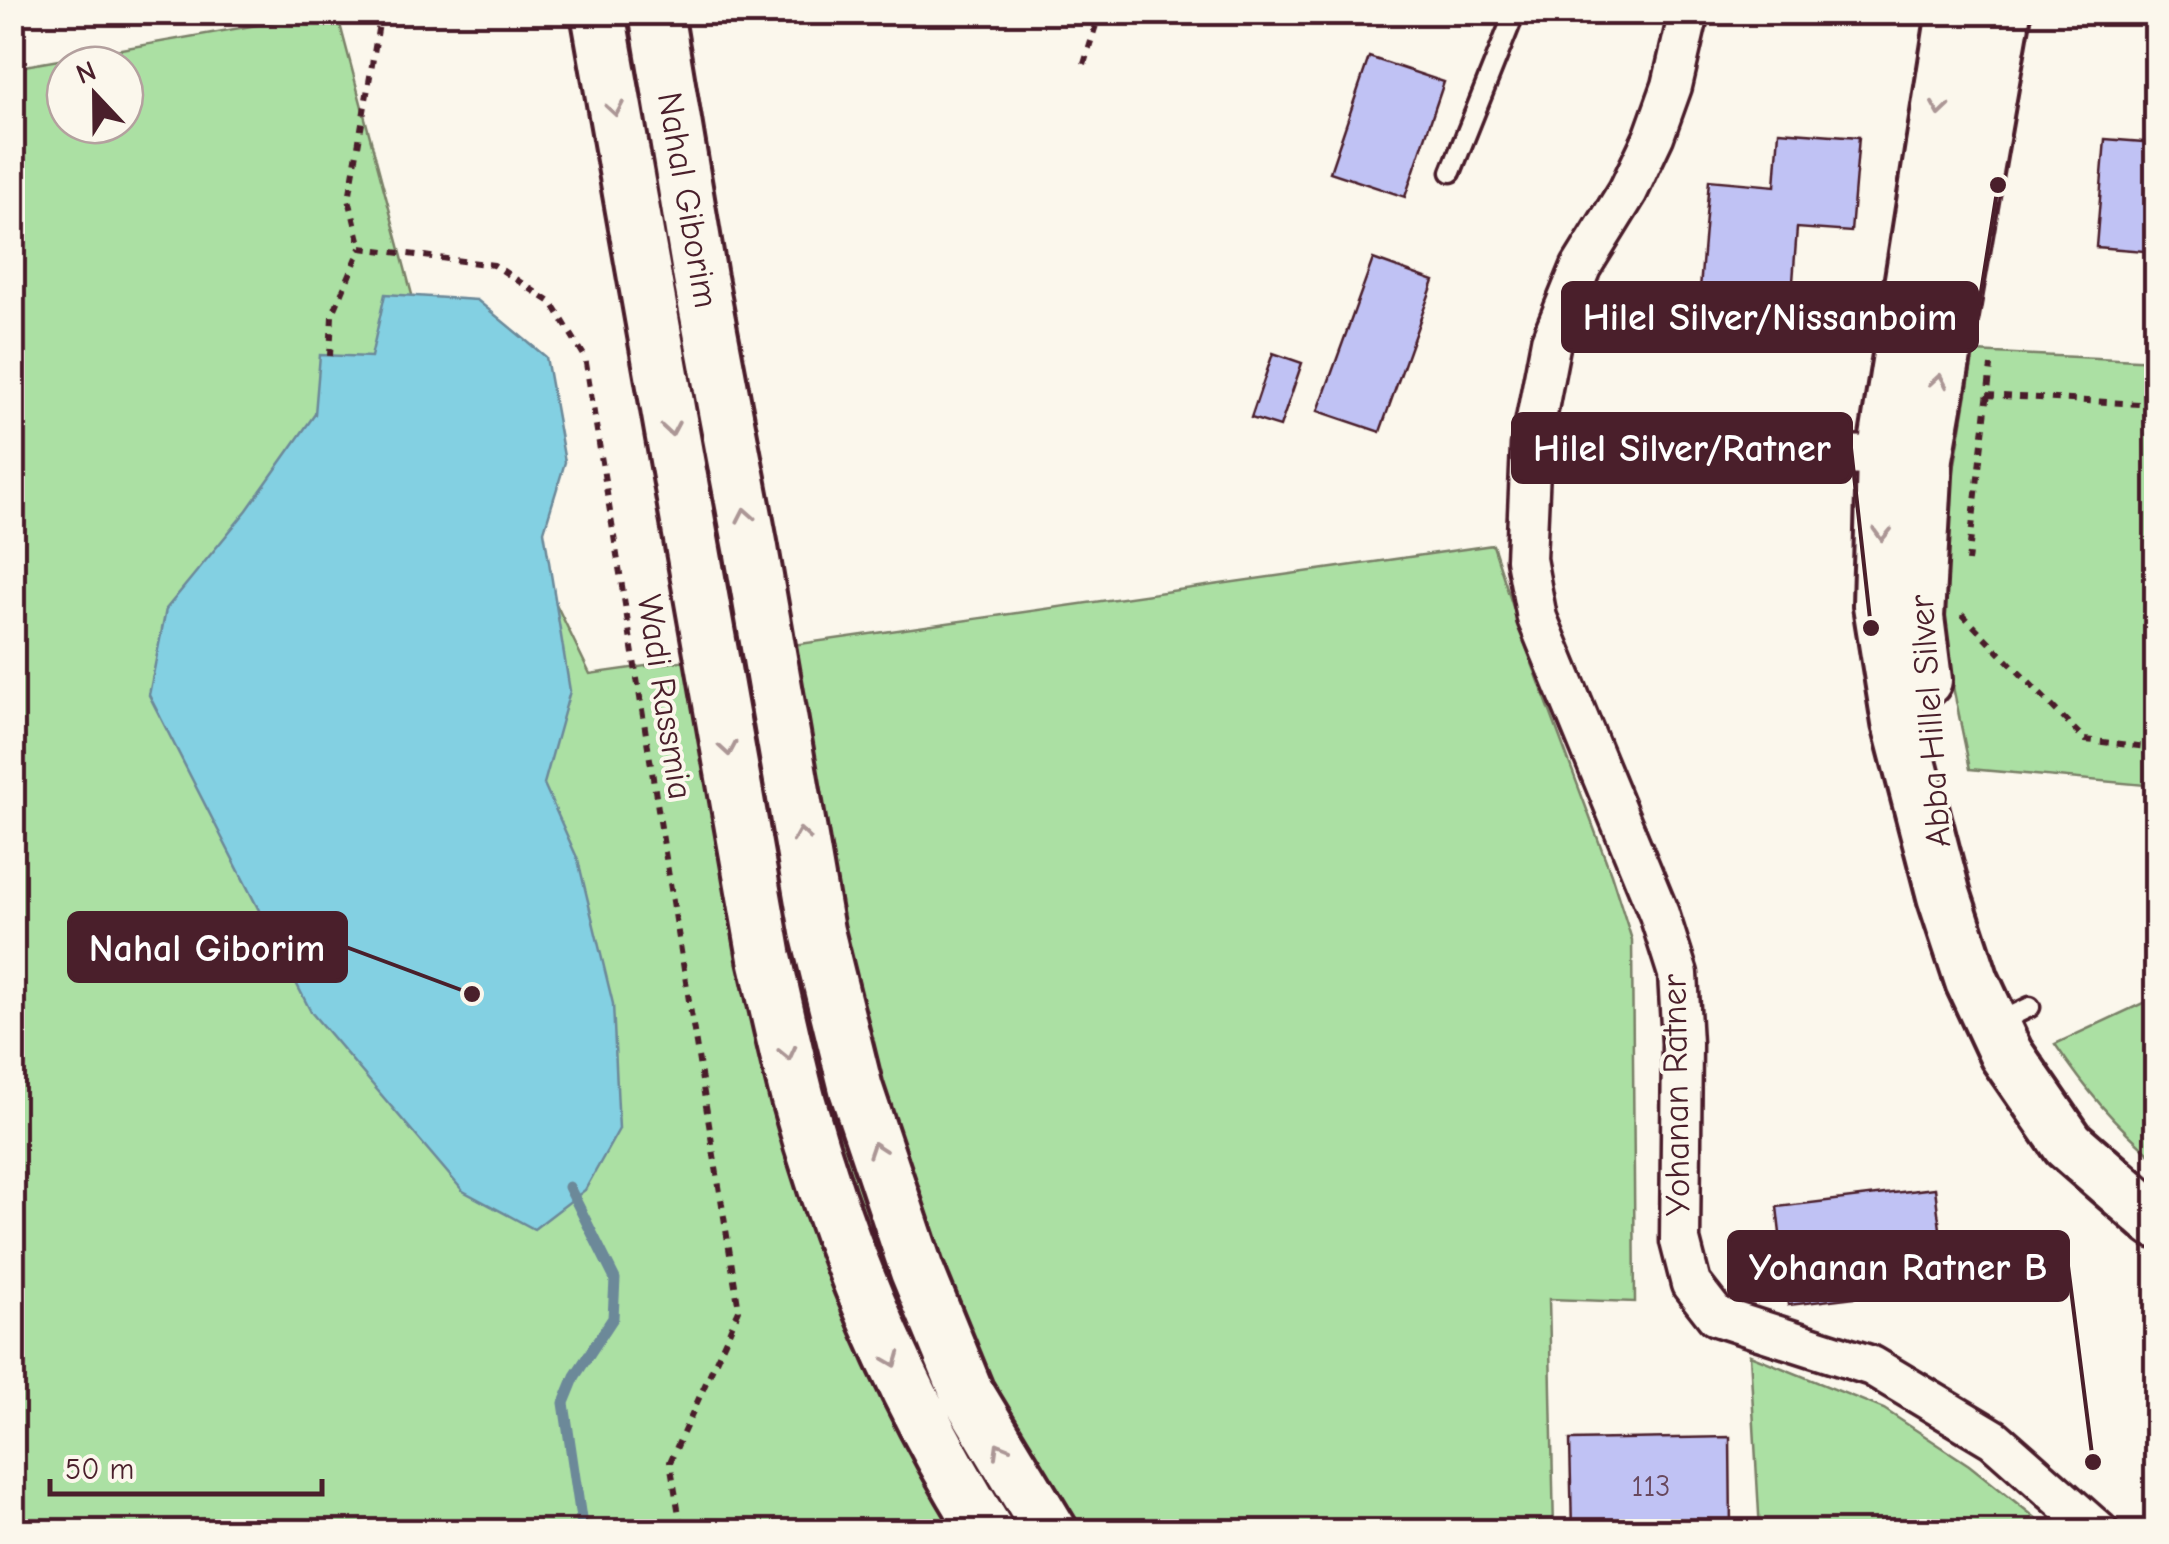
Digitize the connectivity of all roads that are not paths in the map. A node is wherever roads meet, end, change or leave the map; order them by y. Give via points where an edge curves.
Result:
1 (598, 12) edge
2 (656, 12) edge
3 (1515, 12) edge
4 (1689, 12) edge
5 (1954, 12) edge
6 (2004, 12) edge
7 (1451, 172) dead end
8 (1530, 446) junction
9 (1905, 457) junction
10 (2156, 1221) edge
11 (986, 1532) edge
12 (1051, 1532) edge
13 (2100, 1532) edge

1 -> 11 main road, Nahal Giborim via 766,958 799,1100 841,1234 904,1385
12 -> 2 main road, Nahal Giborim via 967,1393 917,1271 856,1089 816,931
3 - 7 lane
4 - 8 street, Yohanan Ratner via 1654,136 1581,268 1551,341
5 -> 9 main road, Abba Hillel Silver
9 -> 6 main road, Abba Hillel Silver
8 - 9 street
8 - 13 street, Yohanan Ratner via 1526,559 1537,618 1660,914 1678,974 1680,1242 1691,1284 1716,1316 1872,1366 1994,1439
9 - 10 main road, Abba Hillel Silver via 1880,605 1900,723 1944,896 1972,981 2011,1016 2006,1054 2068,1144

